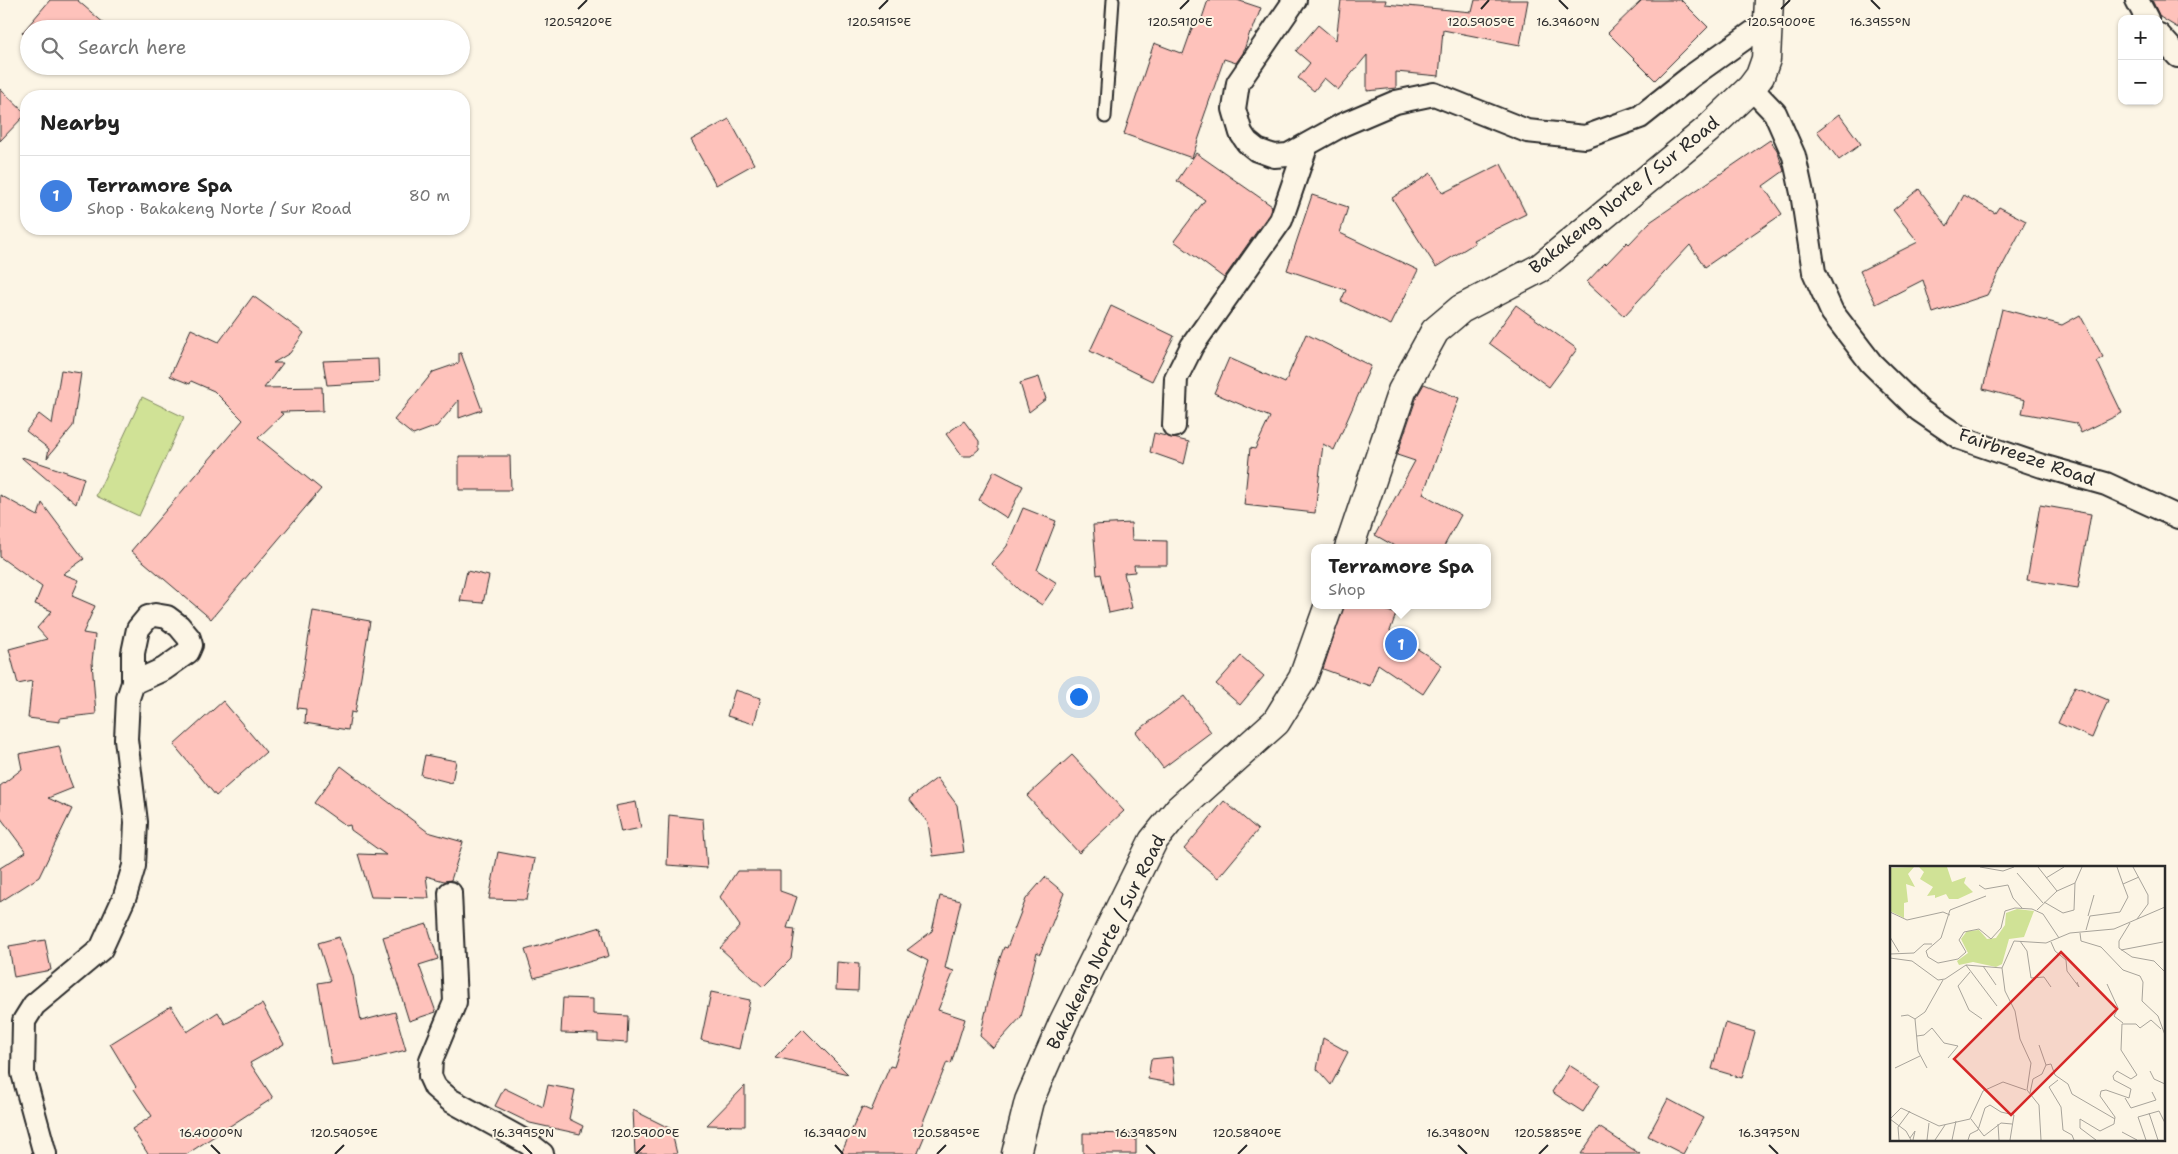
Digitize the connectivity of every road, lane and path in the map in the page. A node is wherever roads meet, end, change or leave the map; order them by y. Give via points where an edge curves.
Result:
1 (1113, 0) edge
2 (1295, 0) edge
3 (2137, 0) edge
4 (1769, 10) edge
5 (2145, 15) edge
6 (2163, 39) edge
7 (2178, 56) edge
8 (1751, 88) junction
9 (1105, 117) dead end
10 (1306, 147) junction
11 (1174, 426) dead end
12 (2178, 516) edge
13 (1349, 544) edge
14 (1328, 609) edge
15 (133, 683) dead end
16 (450, 893) dead end
17 (45, 1154) edge
18 (542, 1154) edge
19 (1016, 1154) edge

1 - 9 lane
2 - 10 street via 1238,83 1234,109 1241,133 1256,150 1274,156 1288,156
3 - 5 street
4 - 8 main road, Bakakeng Norte / Sur Road via 1766,58 1760,76
4 - 10 street via 1640,117 1585,137 1527,131 1434,94 1396,102 1342,125
6 - 7 street
8 - 12 street, Fairbreeze Road via 1776,114 1794,156 1814,272 1832,312 1872,363 1919,410 1960,438 2106,484
8 - 13 main road, Bakakeng Norte / Sur Road via 1707,130 1540,268 1461,309 1436,331 1402,391
10 - 11 street via 1281,220 1192,346 1176,378
14 - 19 main road, Bakakeng Norte / Sur Road via 1303,678 1276,722 1179,809 1153,841 1059,1032 1029,1101
15 - 17 street via 128,698 126,739 136,822 134,866 125,896 101,949 34,1005 24,1021 23,1073
16 - 18 street via 455,1002 431,1060 430,1076 435,1087 450,1100

